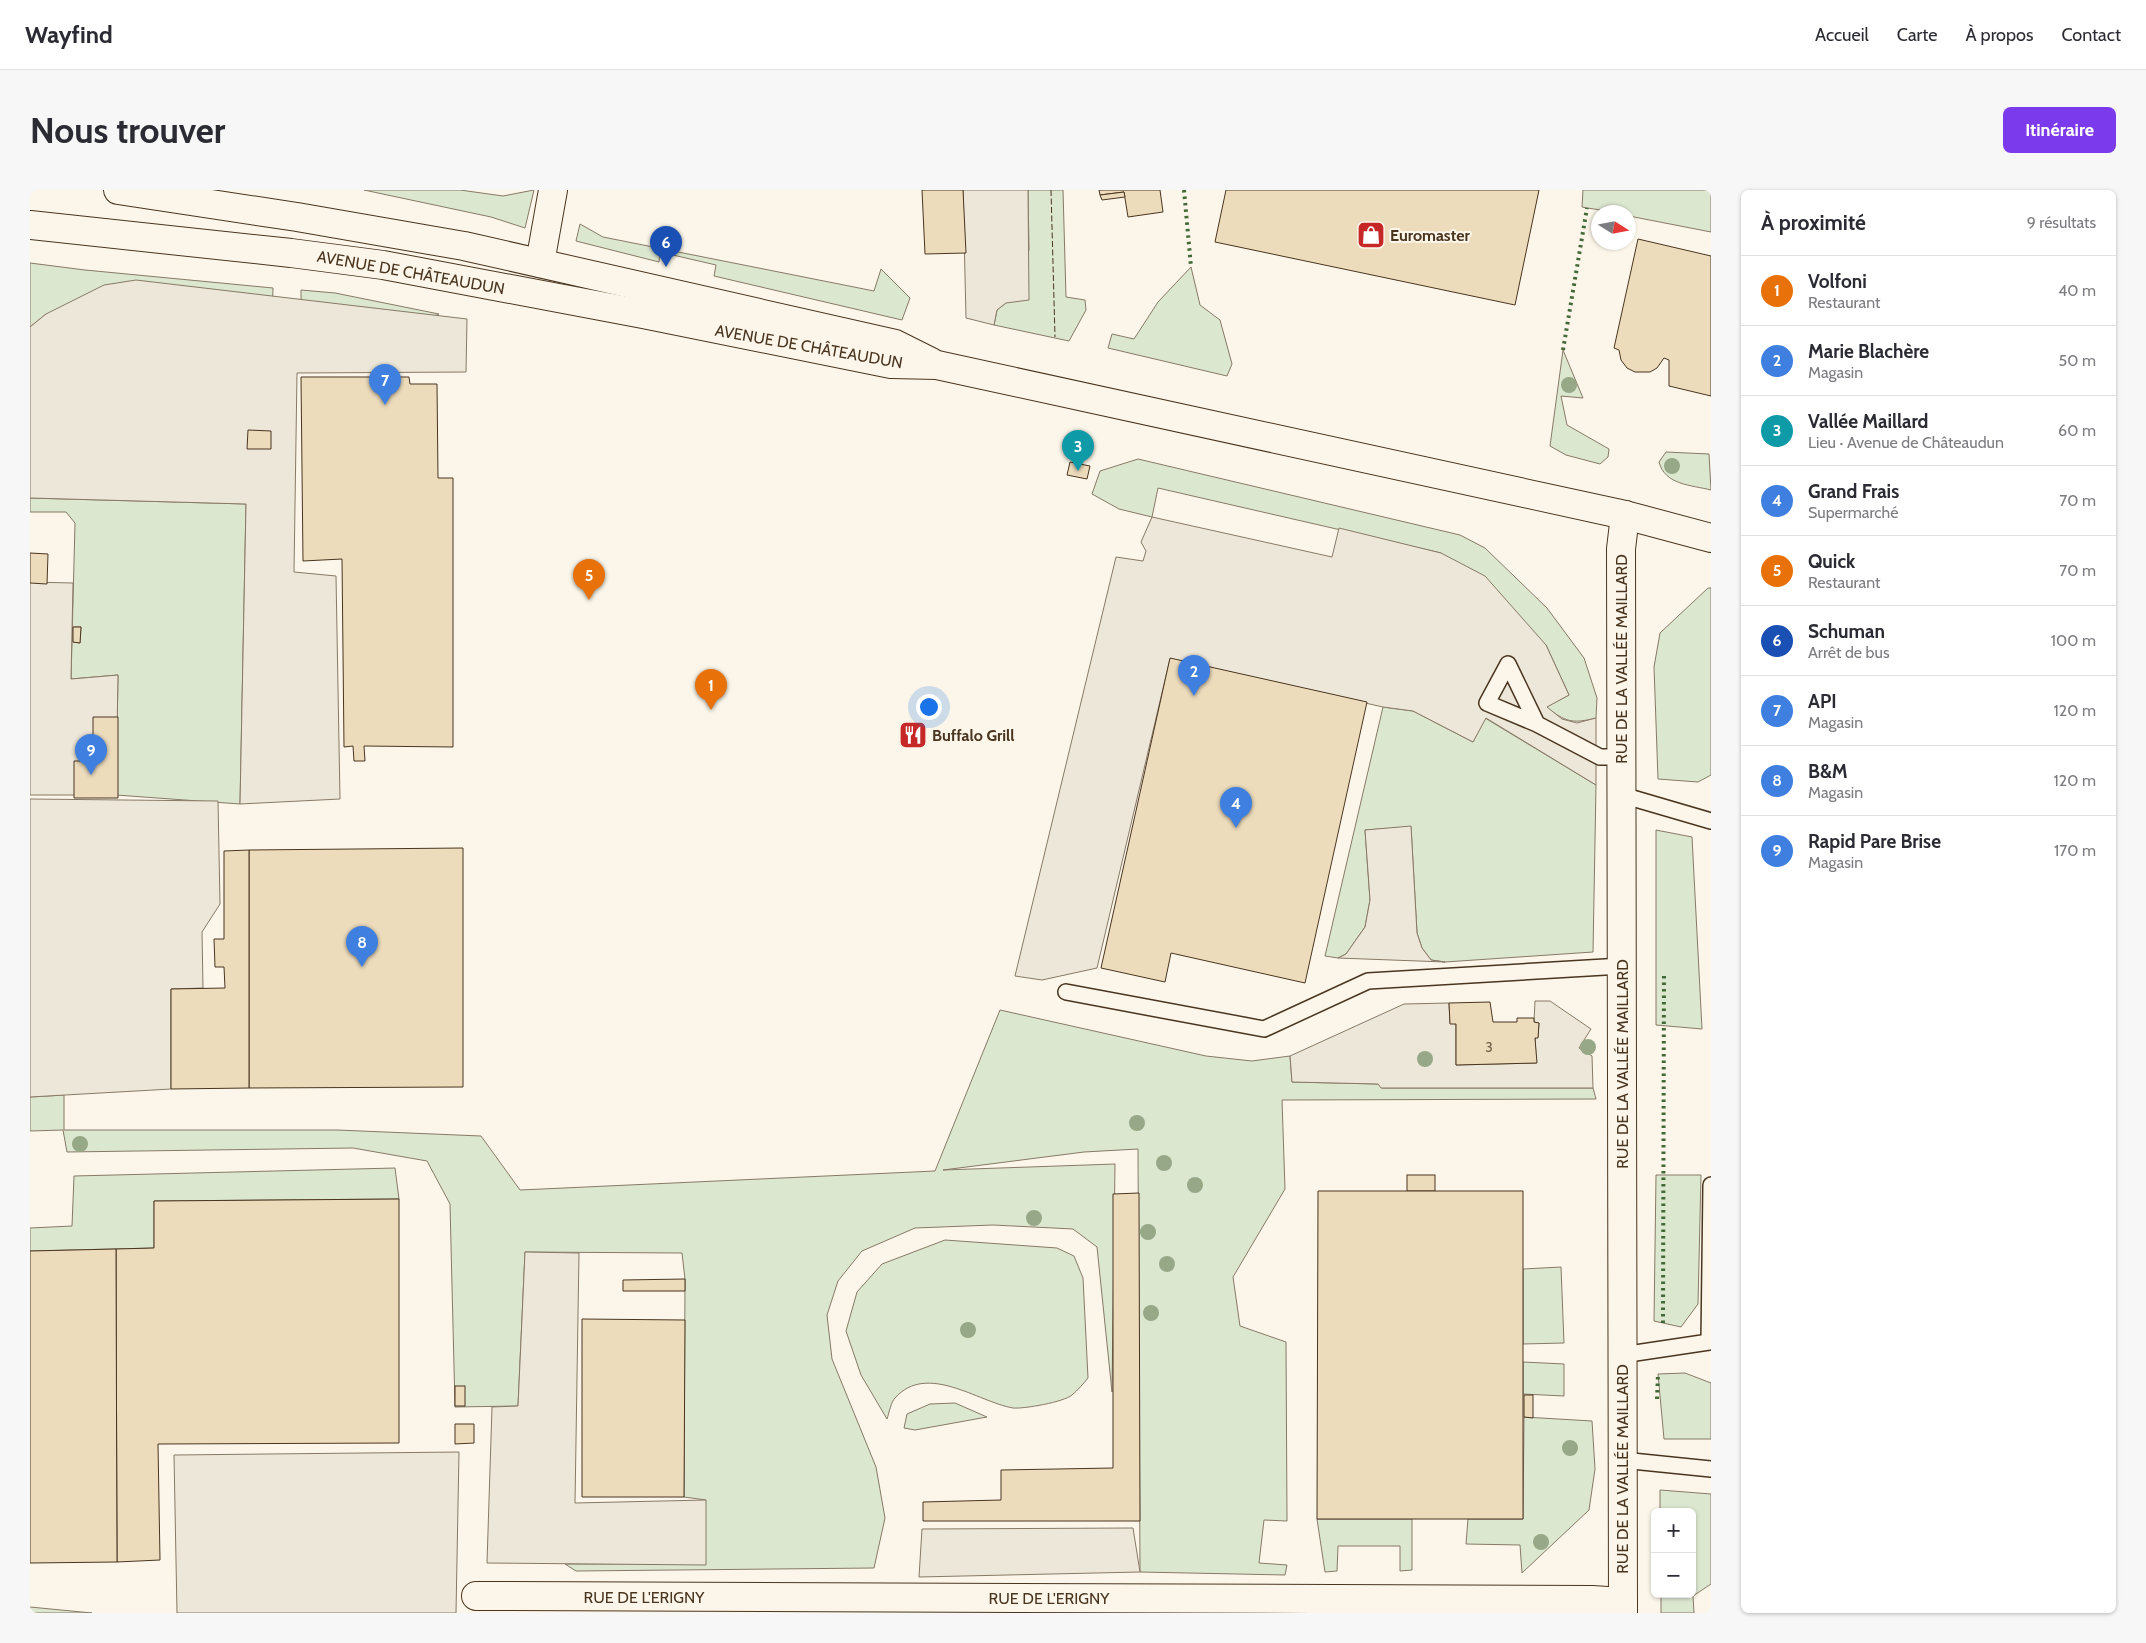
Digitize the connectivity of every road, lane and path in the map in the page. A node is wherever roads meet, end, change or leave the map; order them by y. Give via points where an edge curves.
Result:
1 (118, 190) edge
2 (553, 190) edge
3 (30, 225) edge
4 (540, 263) junction
5 (937, 365) junction
6 (1625, 515) junction
7 (1711, 538) edge
8 (1537, 724) dead end
9 (1622, 758) junction
10 (1622, 795) junction
11 (1711, 821) edge
12 (1622, 966) junction
13 (1066, 992) dead end
14 (1711, 1185) edge
15 (1622, 1355) junction
16 (1622, 1460) junction
17 (1711, 1470) edge
18 (476, 1596) dead end
19 (510, 1605) edge
20 (1623, 1608) edge

1 - 4 main road, AVENUE DE CHÂTEAUDUN via 388,232
2 - 4 main road
3 - 5 main road, AVENUE DE CHÂTEAUDUN via 382,265 891,364
4 - 5 main road, AVENUE DE CHÂTEAUDUN via 895,344
5 - 6 main road
6 - 7 main road
6 - 9 main road, RUE DE LA VALLÉE MAILLARD via 1621,549
8 - 9 lane via 1600,757
9 - 10 main road, RUE DE LA VALLÉE MAILLARD
10 - 11 lane
10 - 12 main road, RUE DE LA VALLÉE MAILLARD
12 - 13 lane via 1368,981 1264,1029
12 - 15 main road, RUE DE LA VALLÉE MAILLARD
14 - 15 lane via 1709,1342
15 - 16 main road, RUE DE LA VALLÉE MAILLARD
16 - 17 lane
16 - 20 main road, RUE DE LA VALLÉE MAILLARD
18 - 19 main road, RUE DE L'ERIGNY
19 - 20 main road, RUE DE L'ERIGNY via 1592,1600

